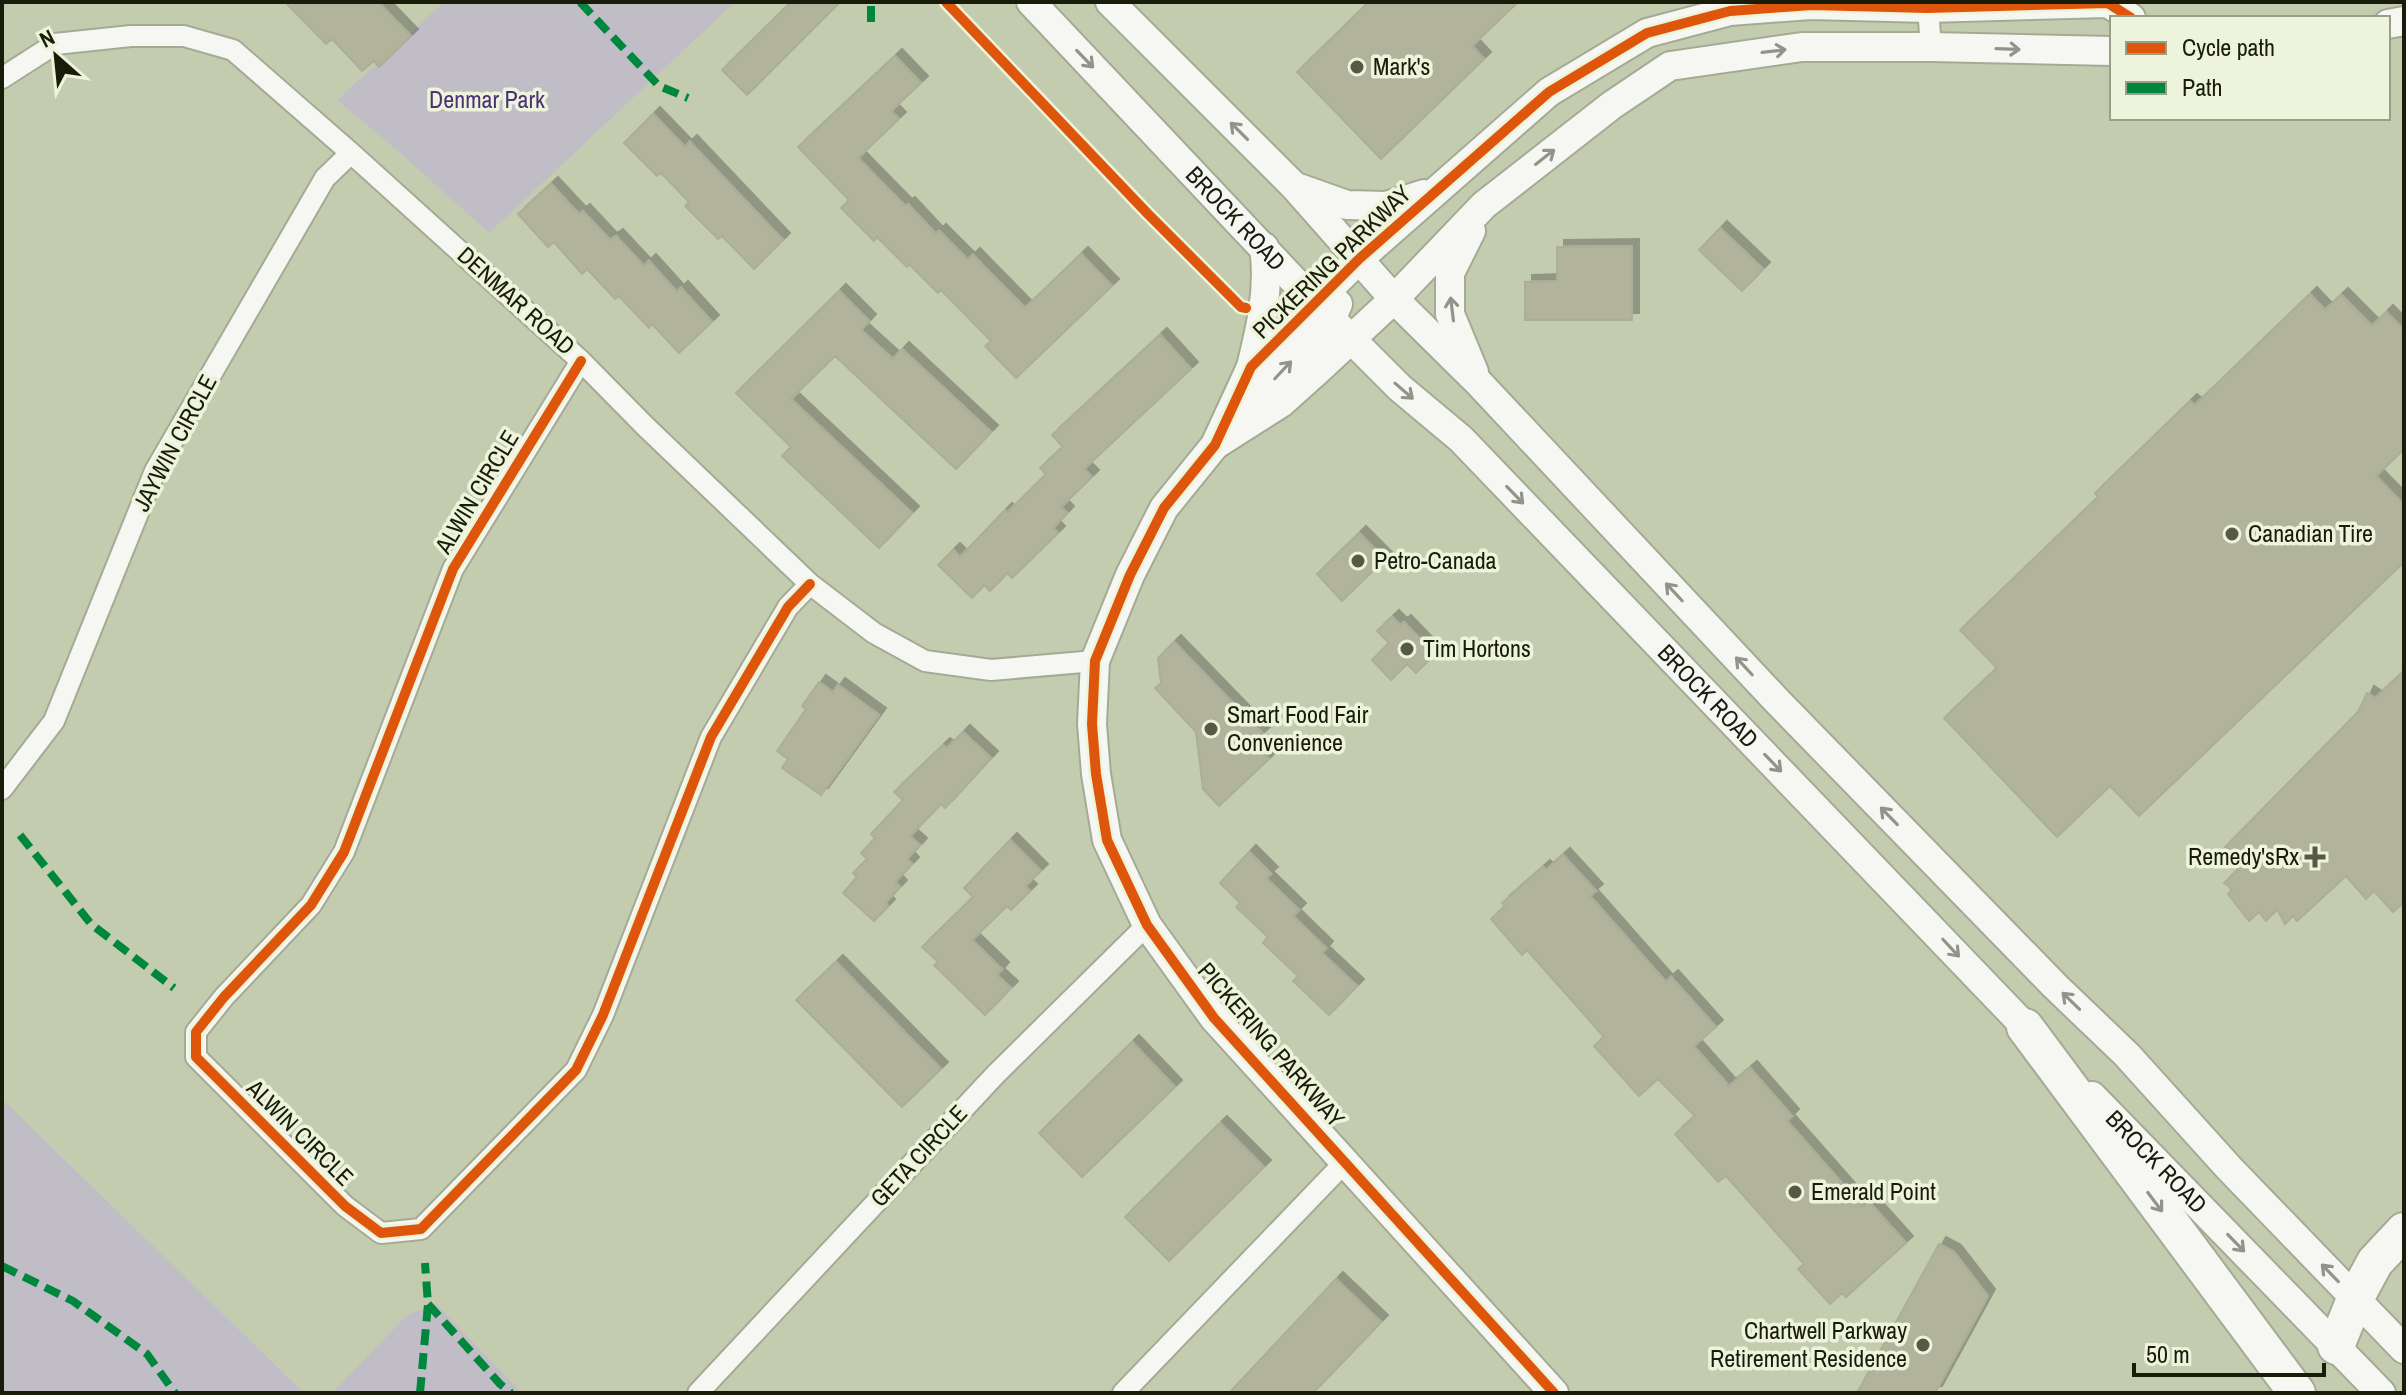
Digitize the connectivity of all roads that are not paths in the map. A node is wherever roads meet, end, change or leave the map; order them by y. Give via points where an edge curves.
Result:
1 (1031, 2) edge
2 (1110, 2) edge
3 (1928, 8) junction
4 (2128, 16) edge
5 (1931, 47) junction
6 (2110, 51) edge
7 (2, 78) edge
8 (351, 153) junction
9 (1294, 186) junction
10 (1437, 189) junction
11 (1484, 205) junction
12 (1264, 247) junction
13 (1359, 259) junction
14 (1394, 299) junction
15 (1332, 320) junction
16 (581, 361) junction
17 (1251, 367) junction
18 (1478, 382) junction
19 (1215, 445) junction
20 (810, 584) junction
21 (1095, 661) junction
22 (2, 789) edge
23 (1147, 925) junction
24 (2025, 1027) junction
25 (1346, 1161) junction
26 (2404, 1231) edge
27 (2355, 1299) junction
28 (2336, 1346) junction
29 (2404, 1349) edge
30 (1551, 1392) edge
31 (698, 1393) edge
32 (1123, 1393) edge
33 (2297, 1393) edge
34 (2381, 1393) edge

1 -> 12 main road, BROCK ROAD
9 -> 2 main road, BROCK ROAD
3 - 4 main road, PICKERING PARKWAY via 2108,3
3 - 5 street
3 - 10 main road, PICKERING PARKWAY via 1811,5 1730,11 1647,33 1549,92
5 -> 6 main road, PICKERING PARKWAY
11 -> 5 main road, PICKERING PARKWAY via 1670,66 1802,47
7 - 8 street, DENMAR ROAD via 55,44 184,36 233,50
8 - 16 street, DENMAR ROAD
8 - 22 street, JAYWIN CIRCLE via 325,178 155,471 54,721
9 - 10 main road via 1347,205 1386,206
9 - 13 main road, BROCK ROAD
10 - 13 main road, PICKERING PARKWAY
11 - 14 main road, PICKERING PARKWAY
18 -> 11 main road via 1450,314 1450,273
12 - 15 main road, BROCK ROAD
12 - 17 main road via 1264,312
13 - 14 main road, BROCK ROAD
13 - 15 main road, PICKERING PARKWAY
14 - 15 main road, PICKERING PARKWAY
14 - 18 main road, BROCK ROAD
15 - 17 main road, PICKERING PARKWAY
19 -> 15 main road, PICKERING PARKWAY via 1281,403
15 -> 24 main road, BROCK ROAD via 1461,439
16 - 20 street, DENMAR ROAD
16 - 20 street, ALWIN CIRCLE via 453,569 344,852 311,905 196,1032 196,1057 345,1206 381,1233 421,1229 576,1070 603,1015 711,737 788,607
17 - 19 main road, PICKERING PARKWAY
27 -> 18 main road, BROCK ROAD via 2127,1055 1778,702
19 - 21 main road, PICKERING PARKWAY via 1164,508
20 - 21 street, DENMAR ROAD via 874,633 925,661 991,670
21 - 23 main road, PICKERING PARKWAY via 1092,724 1107,840
23 - 25 main road, PICKERING PARKWAY via 1214,1018
23 - 31 street, GETA CIRCLE via 996,1074
24 -> 28 main road, BROCK ROAD
24 -> 33 highway
25 - 30 main road, PICKERING PARKWAY
25 - 32 street
26 - 27 highway via 2375,1262
27 - 28 highway
27 - 29 main road, BROCK ROAD
28 - 34 main road, BROCK ROAD

